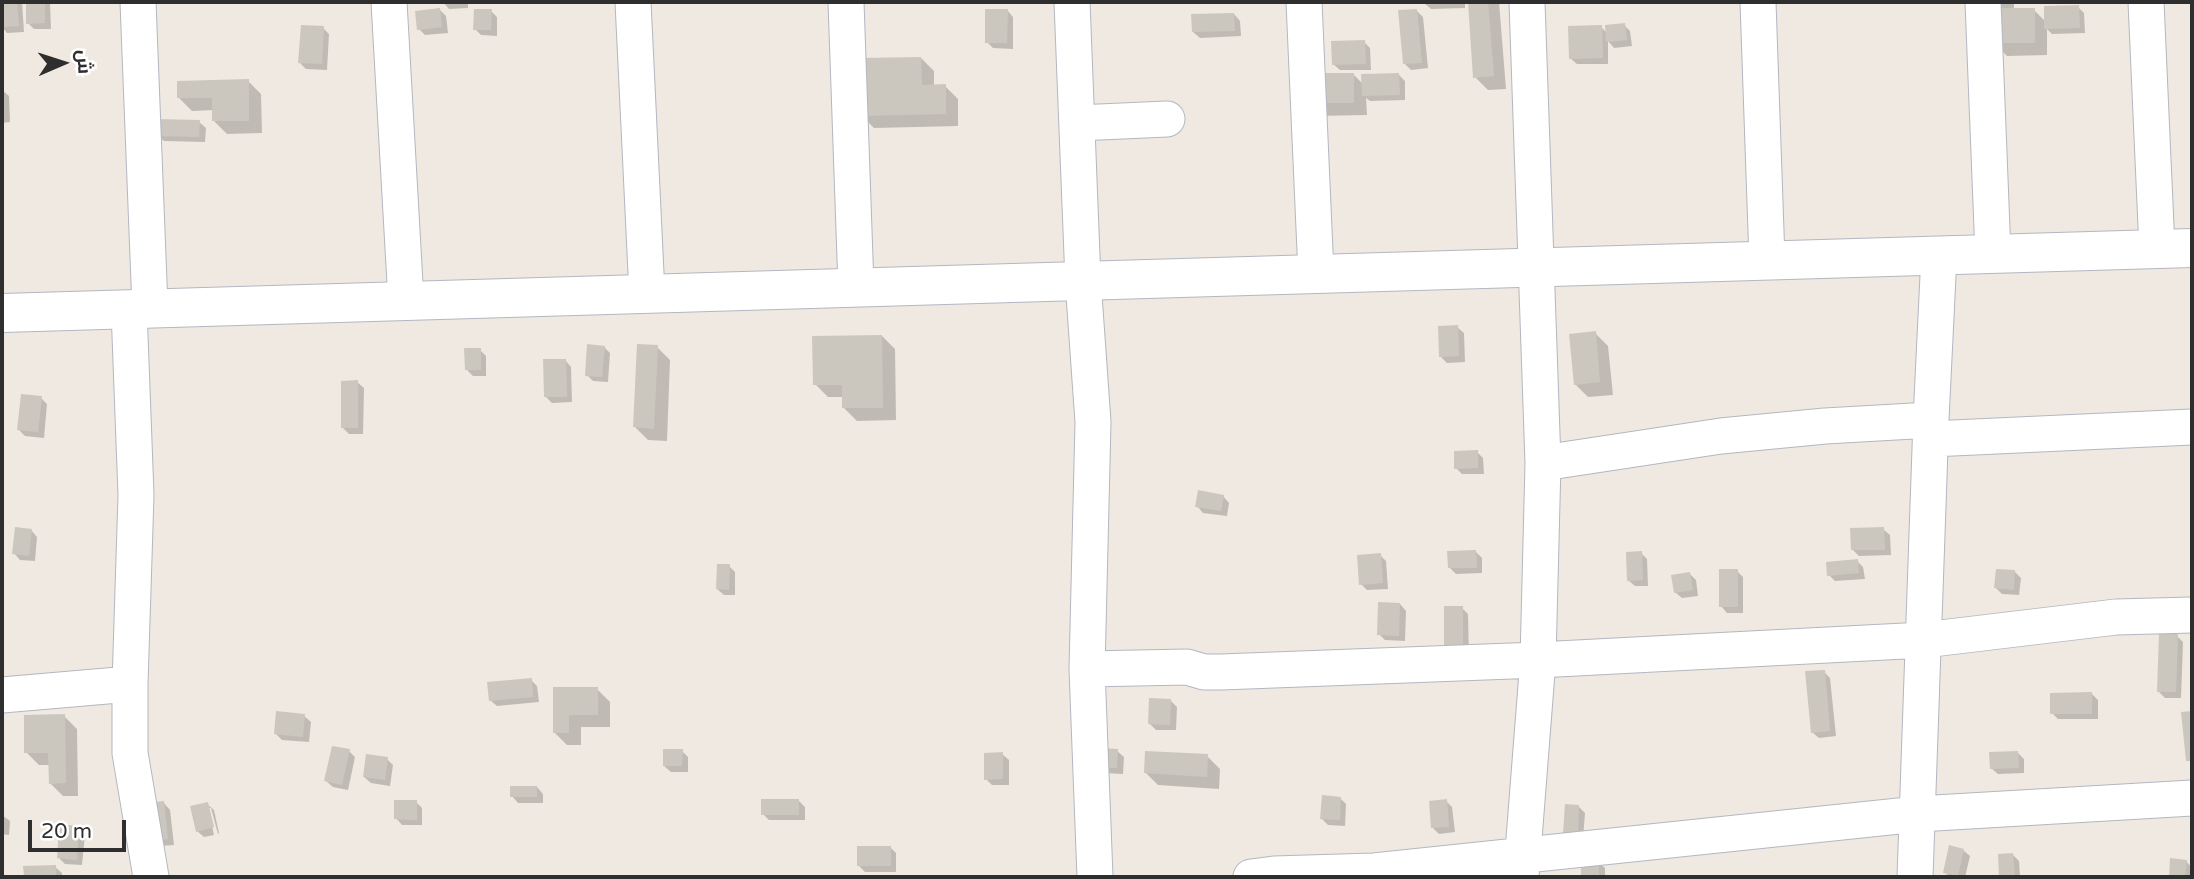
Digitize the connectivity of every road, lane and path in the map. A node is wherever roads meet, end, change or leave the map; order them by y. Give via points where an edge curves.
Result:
1 (138, 2) edge
2 (389, 2) edge
3 (633, 2) edge
4 (846, 2) edge
5 (1072, 2) edge
6 (1304, 2) edge
7 (1527, 2) edge
8 (1758, 2) edge
9 (1983, 2) edge
10 (2146, 2) edge
11 (1167, 119) dead end
12 (1077, 123) junction
13 (2175, 248) edge
14 (1993, 254) junction
15 (1939, 256) junction
16 (1767, 260) junction
17 (1537, 268) junction
18 (1316, 274) junction
19 (1083, 281) junction
20 (856, 287) junction
21 (647, 293) junction
22 (407, 301) junction
23 (140, 309) junction
24 (2, 313) edge
25 (2192, 427) edge
26 (1931, 429) junction
27 (1543, 463) junction
28 (2192, 615) edge
29 (1924, 640) junction
30 (1538, 660) junction
31 (1087, 669) junction
32 (130, 684) junction
33 (2, 695) edge
34 (2192, 798) edge
35 (1918, 814) junction
36 (1522, 867) edge
37 (151, 877) edge
38 (1095, 877) edge
39 (1251, 877) edge
40 (1914, 877) edge

1 - 23 street
2 - 22 street
3 - 21 street
4 - 20 street
5 - 12 street
6 - 18 street
7 - 17 street
8 - 16 street
9 - 14 street
10 - 13 street
11 - 12 street
12 - 19 street
13 - 14 street
14 - 15 street
15 - 16 street
15 - 26 street
16 - 17 street
17 - 18 street
17 - 27 street
18 - 19 street
19 - 20 street
19 - 31 street via 1094,422
20 - 21 street
21 - 22 street
22 - 23 street
23 - 24 street
23 - 32 street
25 - 26 street
26 - 27 street via 1825,426 1721,436
26 - 29 street
27 - 30 street
28 - 29 street via 2116,617
29 - 30 street
29 - 35 street
30 - 31 street via 1222,672 1187,667
30 - 36 street
31 - 38 street
32 - 33 street
32 - 37 street via 130,753
34 - 35 street
35 - 36 street
35 - 40 street
36 - 39 street

